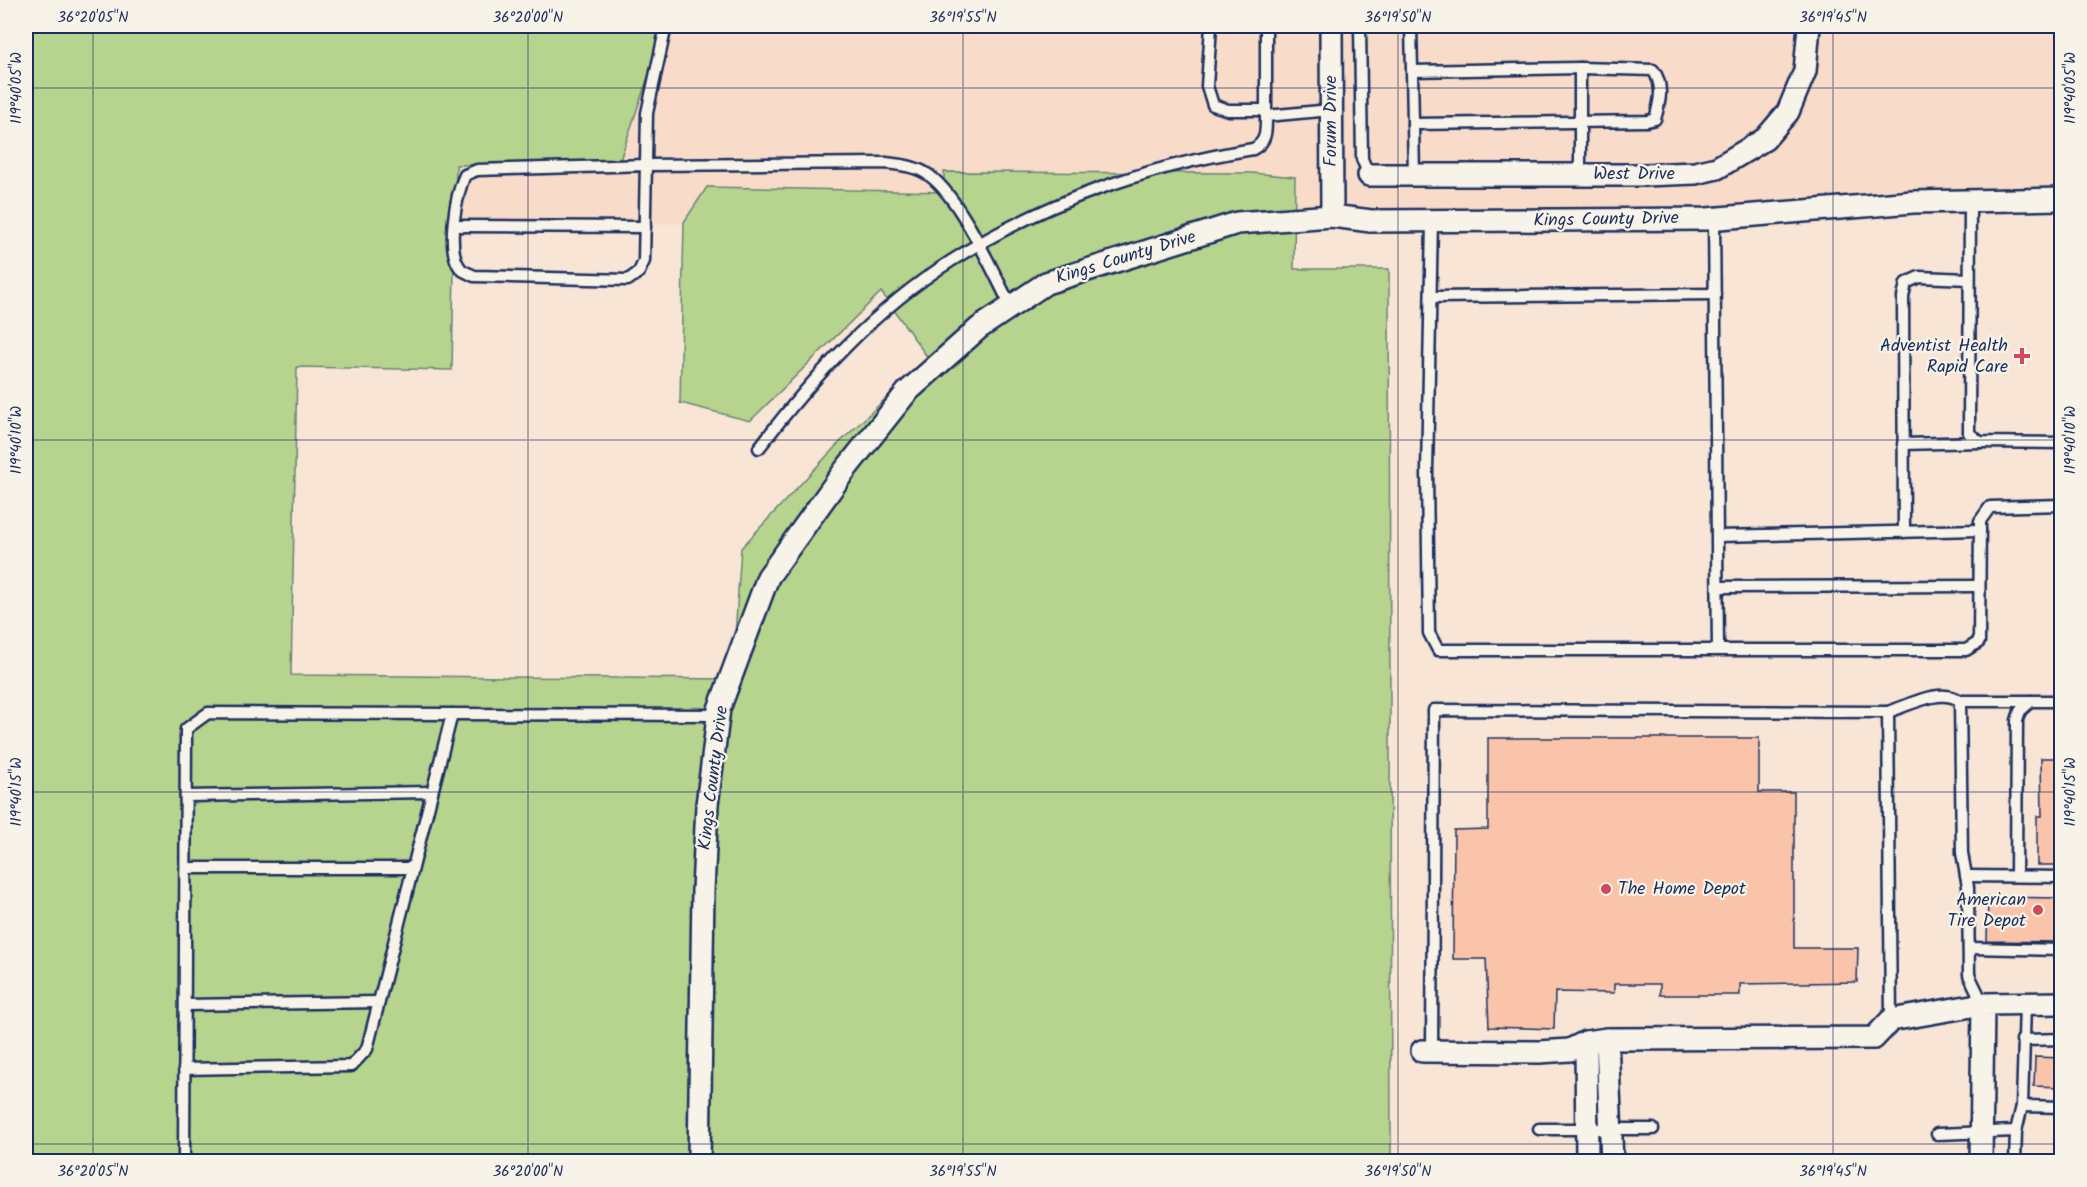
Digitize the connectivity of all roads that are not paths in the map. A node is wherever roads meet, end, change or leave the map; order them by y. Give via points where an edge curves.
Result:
1 (666, 26) edge
2 (1211, 26) edge
3 (1266, 26) edge
4 (1330, 26) edge
5 (1360, 26) edge
6 (1411, 26) edge
7 (1809, 26) edge
8 (1580, 68) junction
9 (1412, 70) junction
10 (1331, 110) junction
11 (1266, 113) junction
12 (1413, 124) junction
13 (1580, 124) junction
14 (647, 165) junction
15 (1580, 174) junction
16 (1369, 175) joint
17 (1414, 176) junction
18 (2061, 199) edge
19 (1970, 201) junction
20 (1332, 216) junction
21 (1714, 218) junction
22 (1432, 221) junction
23 (454, 226) junction
24 (645, 227) junction
25 (980, 245) junction
26 (1970, 279) junction
27 (1715, 294) junction
28 (1432, 297) junction
29 (1011, 306) junction
30 (1980, 442) junction
31 (2061, 443) edge
32 (1903, 444) junction
33 (759, 448) dead end
34 (2061, 505) edge
35 (1980, 530) junction
36 (1904, 532) junction
37 (1718, 536) junction
38 (1979, 586) junction
39 (1718, 587) junction
40 (1719, 650) junction
41 (1960, 701) junction
42 (2031, 701) junction
43 (2061, 701) edge
44 (1888, 712) junction
45 (452, 714) junction
46 (718, 715) junction
47 (432, 792) junction
48 (186, 796) junction
49 (186, 868) junction
50 (412, 868) junction
51 (1966, 876) junction
52 (2016, 876) junction
53 (2061, 877) edge
54 (1969, 948) junction
55 (2061, 950) edge
56 (379, 1002) junction
57 (2061, 1003) edge
58 (1983, 1004) junction
59 (2025, 1004) junction
60 (186, 1005) junction
61 (1891, 1020) junction
62 (1607, 1039) junction
63 (2061, 1039) edge
64 (2022, 1040) junction
65 (1586, 1042) junction
66 (1427, 1051) joint
67 (184, 1069) junction
68 (2022, 1106) junction
69 (2061, 1107) edge
70 (1539, 1129) dead end
71 (1587, 1129) junction
72 (1610, 1129) junction
73 (1653, 1129) dead end
74 (2016, 1131) junction
75 (1981, 1132) junction
76 (1937, 1134) dead end
77 (184, 1161) edge
78 (699, 1161) edge
79 (1587, 1161) edge
80 (1612, 1161) edge
81 (1981, 1161) edge
82 (2015, 1161) edge

1 - 14 lane via 649,96
2 - 11 lane via 1207,86 1213,105
3 - 11 lane
4 - 10 street, Forum Drive
5 - 16 lane via 1362,159
6 - 9 lane
7 - 15 street, West Drive via 1805,70 1796,98 1765,139 1736,158 1695,173
8 - 9 lane
8 - 13 lane
8 - 13 lane via 1653,70 1660,79 1660,104 1655,119 1647,122
9 - 12 lane
10 - 11 lane
10 - 20 street, Forum Drive
11 - 25 lane via 1264,140 1253,149 1155,170 1084,194
12 - 13 lane
12 - 17 lane
13 - 15 lane
14 - 23 lane via 477,170 465,175 458,190
14 - 24 lane
14 - 25 lane via 910,166 931,176 947,194
15 - 17 street, West Drive
16 - 17 street, West Drive
18 - 19 street, Kings County Drive
19 - 21 street, Kings County Drive
19 - 26 lane
20 - 22 street, Kings County Drive via 1371,221
20 - 29 street, Kings County Drive via 1237,223 1046,283
21 - 22 street, Kings County Drive
21 - 27 lane
22 - 28 lane
23 - 24 lane
23 - 24 lane via 455,255 461,269 474,276 628,280 639,272 644,261
25 - 29 lane
25 - 33 lane via 909,291 840,352
26 - 30 lane via 1969,433
26 - 32 lane via 1919,277 1906,283
27 - 28 lane
27 - 37 lane
28 - 40 lane via 1427,471 1429,633 1438,650
29 - 46 street, Kings County Drive via 907,392 768,577
30 - 31 lane
30 - 32 lane
32 - 36 lane
34 - 35 lane via 1990,507 1980,521
35 - 36 lane
35 - 38 lane
36 - 37 lane
37 - 39 lane
38 - 39 lane
38 - 40 lane via 1979,642 1966,650
39 - 40 lane
41 - 42 lane
41 - 44 lane via 1952,695 1940,695
41 - 51 lane via 1962,853
42 - 43 lane
42 - 52 lane via 2017,720
44 - 61 lane
44 - 66 lane via 1434,710
45 - 46 lane
45 - 47 lane
45 - 48 lane via 208,713 186,729
46 - 78 street, Kings County Drive via 707,805 703,891
47 - 48 lane
47 - 50 lane
48 - 49 lane
49 - 50 lane
49 - 60 lane
50 - 56 lane
51 - 52 lane
51 - 54 lane
52 - 53 lane
54 - 55 lane
54 - 58 lane via 1970,975
56 - 60 lane
56 - 67 lane via 367,1050 351,1066
57 - 59 street
58 - 59 street
58 - 61 street
58 - 75 street
59 - 64 lane
60 - 67 lane
61 - 62 street via 1874,1038
62 - 65 street
62 - 72 street
63 - 64 lane
64 - 68 lane
65 - 66 street via 1570,1050 1539,1052
65 - 71 street
67 - 77 lane
68 - 69 lane
68 - 74 lane
70 - 71 lane
71 - 72 lane
71 - 79 street
72 - 73 lane
72 - 80 street
74 - 75 lane
74 - 82 lane
75 - 76 lane
75 - 81 street

